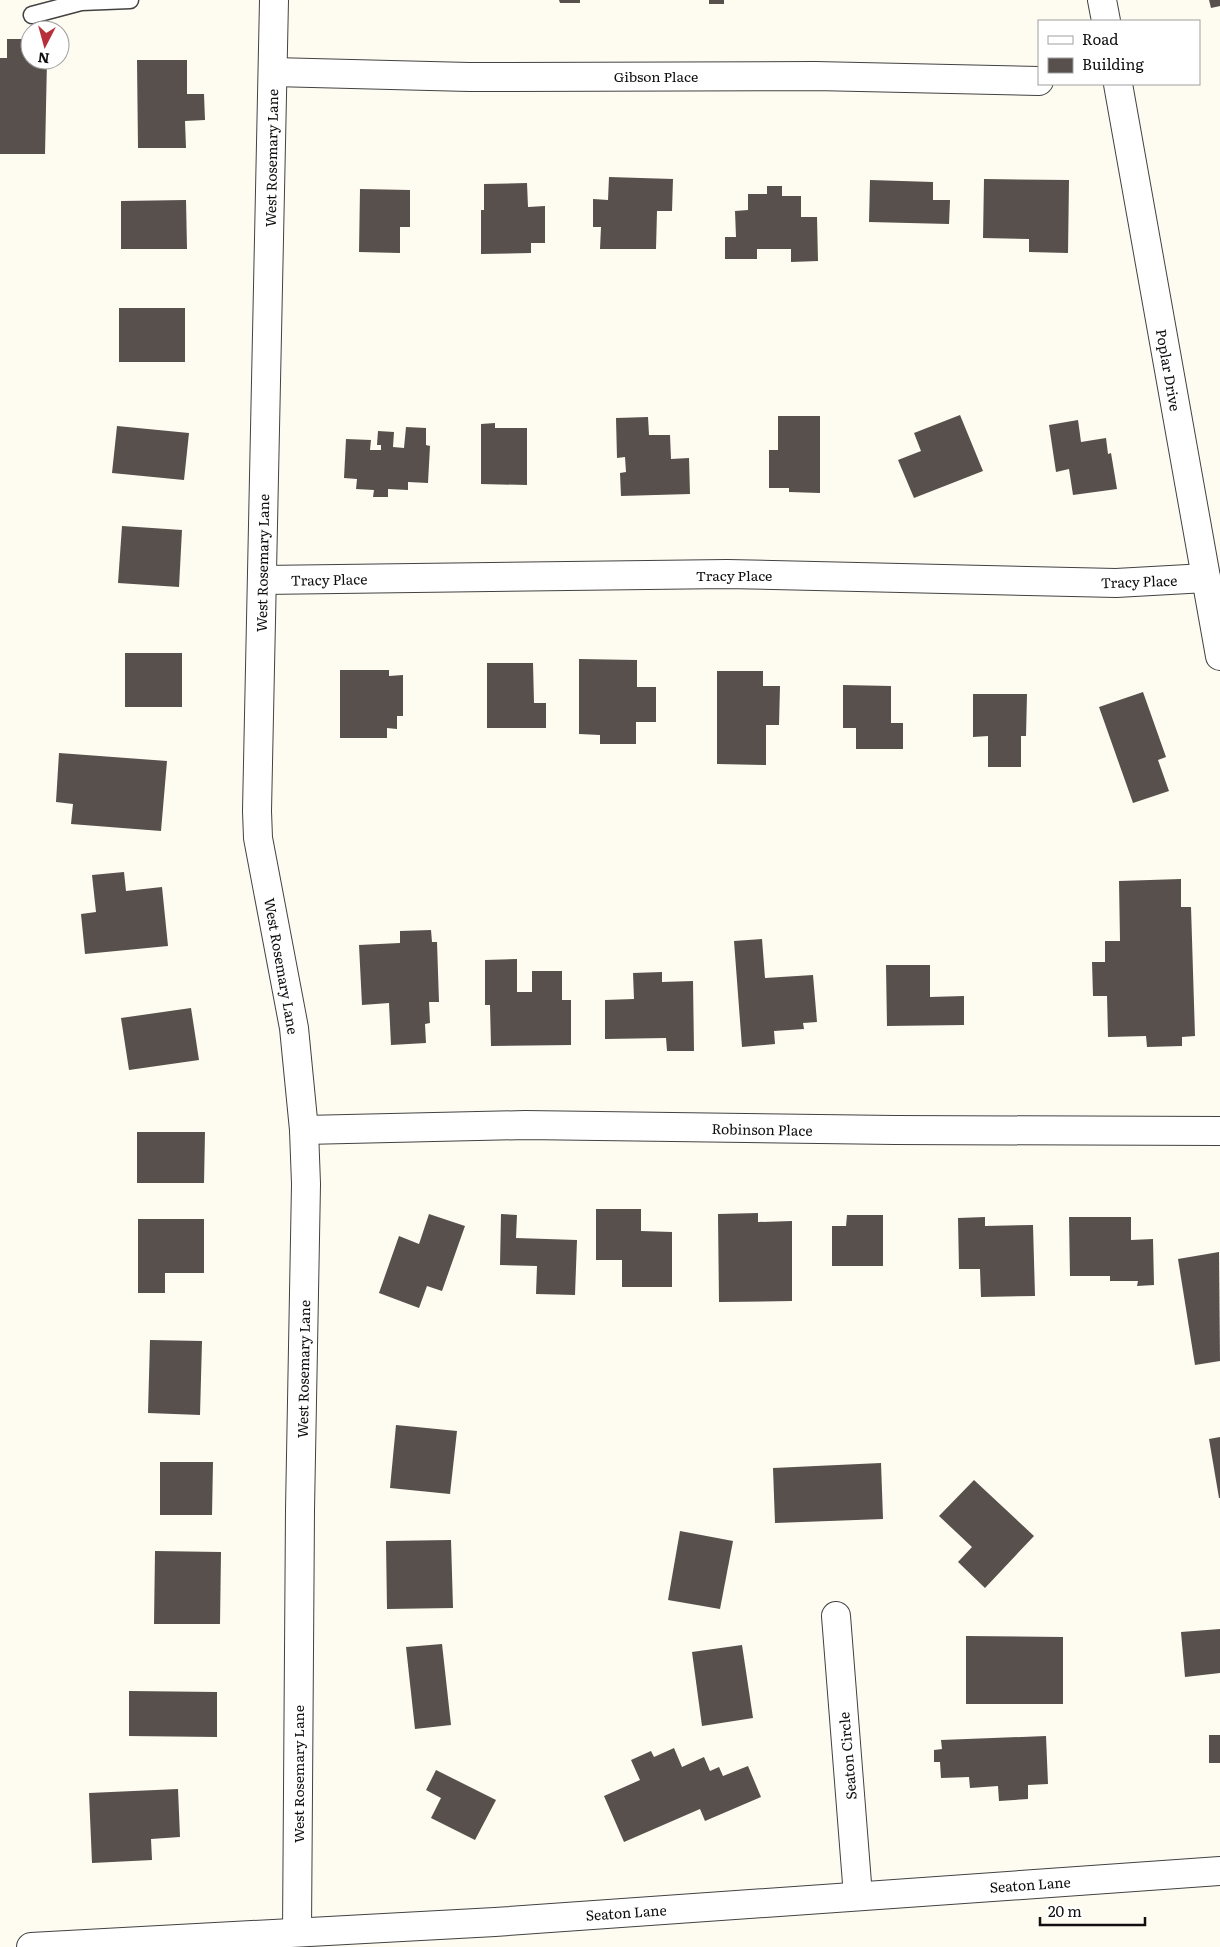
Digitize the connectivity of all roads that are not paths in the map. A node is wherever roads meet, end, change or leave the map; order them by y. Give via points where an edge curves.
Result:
1 (130, 0) edge
2 (274, 0) edge
3 (1102, 0) edge
4 (32, 15) dead end
5 (1106, 20) edge
6 (272, 72) junction
7 (1038, 81) edge
8 (1118, 85) edge
9 (1206, 578) junction
10 (262, 580) junction
11 (1220, 656) edge
12 (304, 1130) junction
13 (1220, 1130) edge
14 (836, 1616) dead end
15 (1220, 1871) edge
16 (858, 1896) junction
17 (297, 1932) junction
18 (31, 1947) edge

1 - 4 lane via 80,2
2 - 6 street, West Rosemary Lane
3 - 5 street
6 - 7 street, Gibson Place
6 - 10 street, West Rosemary Lane
8 - 9 street, Poplar Drive
9 - 10 street, Tracy Place via 1116,583 727,574
9 - 11 street, Poplar Drive
10 - 12 street, West Rosemary Lane via 258,838 294,1028
12 - 13 street, Robinson Place via 524,1125
12 - 17 street, West Rosemary Lane
14 - 16 street, Seaton Circle
15 - 16 street, Seaton Lane
16 - 17 street, Seaton Lane via 495,1922
17 - 18 street, Seaton Lane

